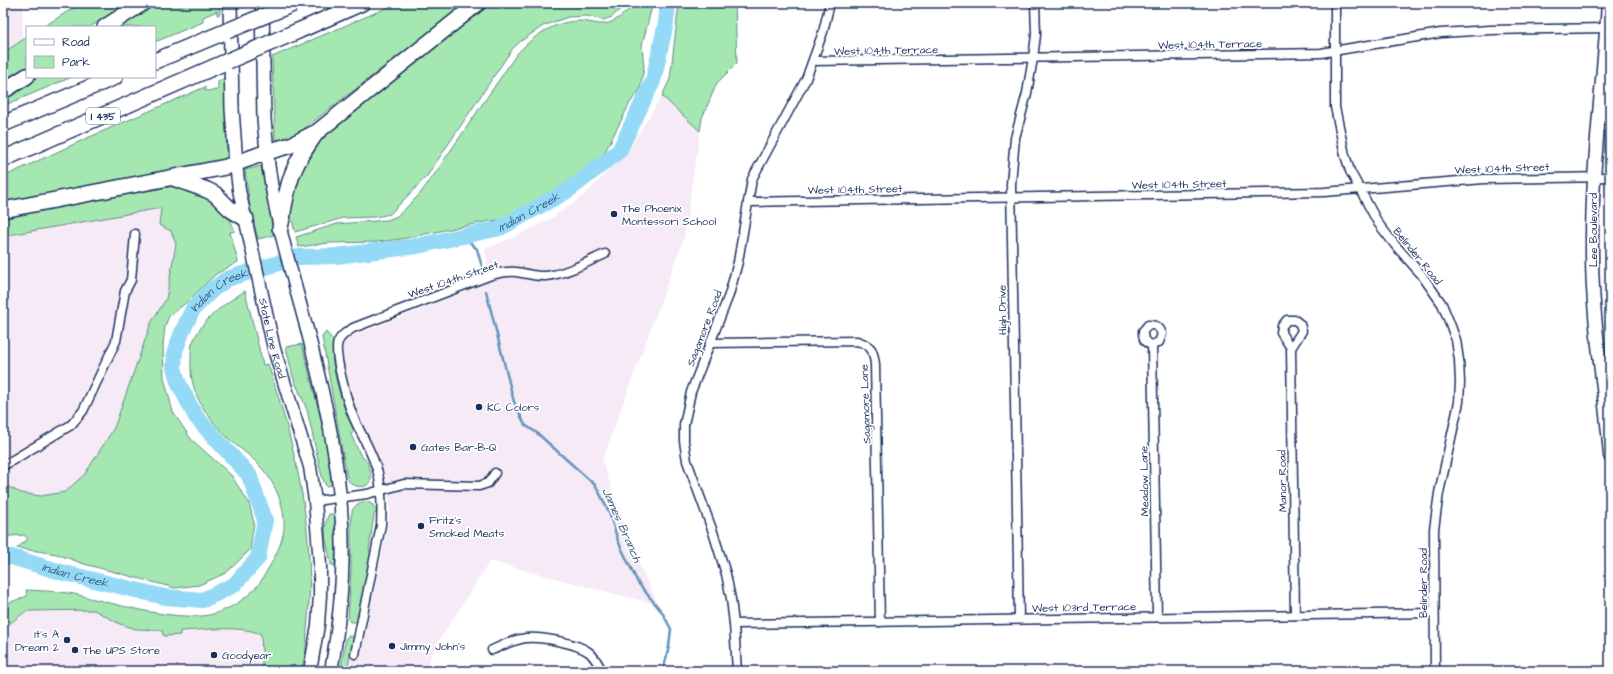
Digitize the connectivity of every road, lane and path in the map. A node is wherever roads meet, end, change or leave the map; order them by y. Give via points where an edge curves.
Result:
1 (143, 3) edge
2 (230, 3) edge
3 (262, 3) edge
4 (362, 3) edge
5 (478, 3) edge
6 (830, 3) edge
7 (1035, 3) edge
8 (1335, 3) edge
9 (1608, 3) edge
10 (294, 4) edge
11 (107, 26) edge
12 (1606, 28) junction
13 (1335, 51) junction
14 (1033, 58) junction
15 (156, 60) edge
16 (813, 61) junction
17 (26, 77) edge
18 (113, 78) edge
19 (3, 91) edge
20 (3, 124) edge
21 (317, 132) junction
22 (267, 152) junction
23 (3, 159) edge
24 (236, 164) junction
25 (172, 177) junction
26 (1593, 177) junction
27 (1610, 177) edge
28 (1359, 189) junction
29 (1011, 198) junction
30 (748, 202) junction
31 (3, 210) edge
32 (246, 219) junction
33 (280, 228) junction
34 (135, 234) dead end
35 (605, 254) dead end
36 (711, 343) junction
37 (1152, 345) dead end
38 (1291, 348) dead end
39 (1610, 456) edge
40 (3, 466) edge
41 (495, 474) dead end
42 (380, 490) junction
43 (340, 498) junction
44 (315, 501) junction
45 (1434, 613) junction
46 (1296, 615) junction
47 (1157, 617) junction
48 (1019, 619) junction
49 (880, 622) junction
50 (734, 624) junction
51 (492, 650) dead end
52 (355, 654) dead end
53 (310, 671) edge
54 (331, 671) edge
55 (602, 671) edge
56 (737, 671) edge
57 (1435, 671) edge

1 - 11 highway
2 - 24 main road, State Line Road
3 - 22 main road
4 - 23 highway, I 435, bridge
5 - 21 highway
6 - 16 street, Sagamore Road
7 - 14 street, High Drive via 1036,35
8 - 13 street, Belinder Road
9 - 12 main road, Lee Boulevard
10 - 15 highway, bridge
12 - 13 street, West 104th Terrace via 1441,33
12 - 26 main road, Lee Boulevard
13 - 14 street, West 104th Terrace
13 - 28 street, Belinder Road via 1334,88 1338,127 1345,155
14 - 16 street, West 104th Terrace
14 - 29 street, High Drive via 1015,138
16 - 30 street, Sagamore Road via 806,79 756,170
17 - 19 highway
18 - 20 highway
21 - 22 highway via 290,146
21 - 33 highway via 299,158 293,172
22 - 24 highway
22 - 33 main road via 270,183
24 - 25 highway
24 - 32 main road, State Line Road
25 - 31 highway
25 - 32 highway via 215,194 230,209
26 - 27 street, West 104th Street
26 - 28 street, West 104th Street via 1455,180
26 - 39 main road, Lee Boulevard via 1592,255 1595,311
28 - 29 street, West 104th Street via 1324,192
28 - 45 street, Belinder Road via 1378,224 1430,284 1442,304 1457,347 1459,402 1439,493 1434,529
29 - 30 street, West 104th Street
29 - 48 street, High Drive
30 - 36 street, Sagamore Road via 738,262
32 - 44 main road, State Line Road via 274,349 310,467
33 - 43 main road via 310,339 331,434
34 - 40 street via 131,280 125,291 116,341 83,411 70,425
35 - 42 street, West 104th Street via 548,276 515,272 491,275 344,333 337,343 338,364 352,415 378,472
36 - 49 street, Sagamore Lane via 857,341 868,345 873,351
36 - 50 street, Sagamore Road via 690,392 686,407 684,441 687,461 714,532 726,574
37 - 47 street, Meadow Lane
38 - 46 street, Manor Road
41 - 42 street via 488,483 479,486 404,484
42 - 43 street
42 - 52 street via 382,525
43 - 44 street
43 - 54 main road via 342,566
44 - 53 main road, State Line Road via 320,595
45 - 46 street, West 103rd Terrace
45 - 57 street, Belinder Road
46 - 47 street, West 103rd Terrace
47 - 48 street, West 103rd Terrace
48 - 49 street, West 103rd Terrace
49 - 50 street, West 103rd Terrace
50 - 56 street, Sagamore Road
51 - 55 street via 522,638 573,645 591,654

